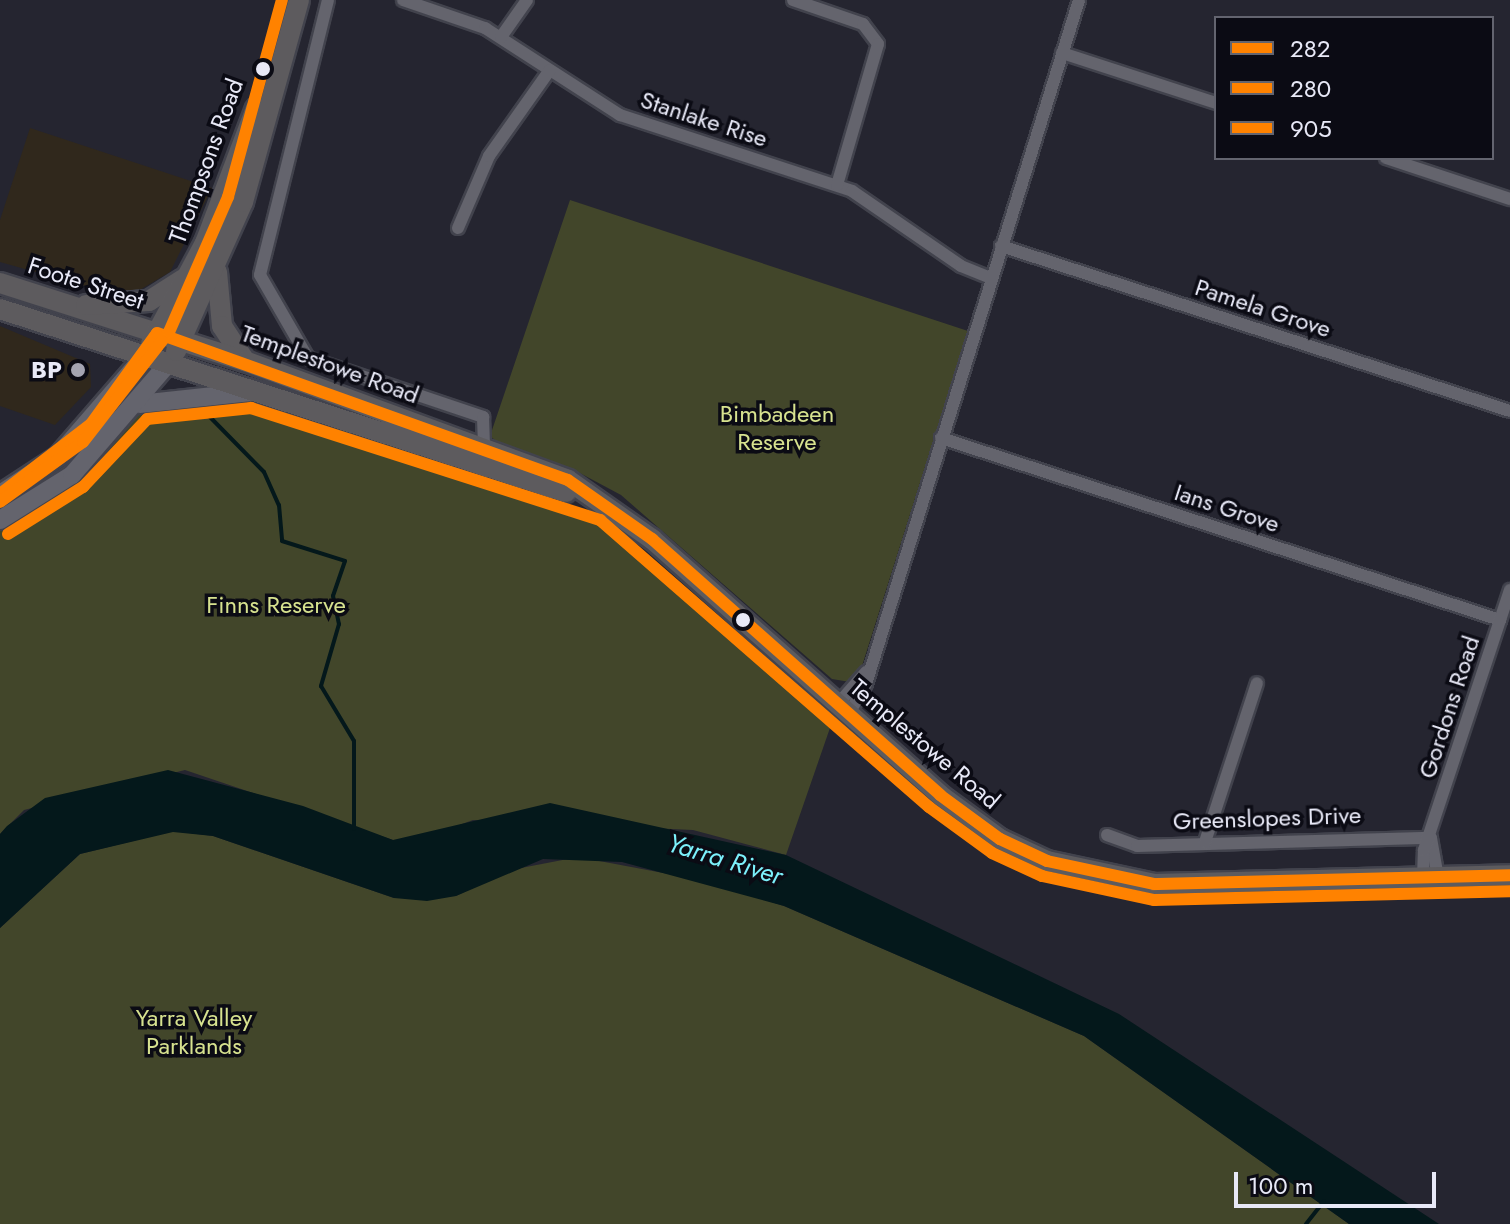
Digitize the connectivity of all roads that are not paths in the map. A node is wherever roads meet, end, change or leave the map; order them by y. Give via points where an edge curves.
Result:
1 (285, 0) edge
2 (299, 0) edge
3 (328, 0) edge
4 (403, 0) edge
5 (527, 0) edge
6 (793, 0) edge
7 (1079, 0) edge
8 (501, 37) junction
9 (1062, 53) junction
10 (550, 70) junction
11 (1214, 102) edge
12 (1392, 160) edge
13 (837, 185) junction
14 (1510, 199) edge
15 (458, 228) dead end
16 (1001, 246) junction
17 (195, 264) junction
18 (217, 272) junction
19 (991, 278) junction
20 (0, 283) edge
21 (70, 305) junction
22 (0, 309) edge
23 (157, 333) junction
24 (183, 340) junction
25 (143, 358) junction
26 (245, 361) junction
27 (167, 365) junction
28 (253, 392) junction
29 (139, 404) junction
30 (1510, 411) edge
31 (941, 438) junction
32 (484, 447) junction
33 (0, 494) edge
34 (608, 506) junction
35 (0, 520) edge
36 (1510, 590) edge
37 (1500, 620) junction
38 (1257, 683) dead end
39 (842, 710) junction
40 (1107, 835) dead end
41 (1431, 838) junction
42 (1205, 842) junction
43 (1510, 875) edge
44 (1430, 877) junction

1 - 17 main road, Thompsons Road via 250,128
2 - 18 main road, Thompsons Road
3 - 32 street, Templestowe Road via 258,262 274,303 308,358 483,417
4 - 8 street, Stanlake Rise
5 - 8 street
6 - 13 street via 863,24 878,44
7 - 9 street
8 - 10 street, Stanlake Rise
9 - 11 street
9 - 16 street
10 - 13 street, Stanlake Rise via 620,115
10 - 15 street via 489,156
12 - 14 street
13 - 19 street, Stanlake Rise
16 - 19 street
16 - 30 street, Pamela Grove
17 - 21 main road via 149,301
17 - 23 main road, Thompsons Road
18 - 24 main road, Thompsons Road
18 - 26 main road via 222,326
19 - 31 street
20 - 21 main road, Foote Street
21 - 23 main road, Foote Street
22 - 25 main road
23 - 24 main road, Templestowe Road
23 - 25 main road, Thompsons Road
24 - 26 main road, Templestowe Road
24 - 27 main road, Thompsons Road
25 - 27 main road
25 - 33 main road via 58,456
26 - 32 main road, Templestowe Road
27 - 28 main road, Templestowe Road
27 - 29 main road
28 - 29 main road
28 - 34 main road, Templestowe Road
29 - 35 main road via 72,475
31 - 37 street, Ians Grove
31 - 39 street via 868,670
32 - 34 main road, Templestowe Road
34 - 39 main road, Templestowe Road
36 - 37 street, Gordons Road
37 - 41 street, Gordons Road
38 - 42 street
39 - 44 main road, Templestowe Road via 1000,839 1100,877 1154,884
40 - 42 street, Greenslopes Drive via 1137,846
41 - 42 street, Greenslopes Drive
41 - 44 street, Gordons Road
43 - 44 main road, Templestowe Road

